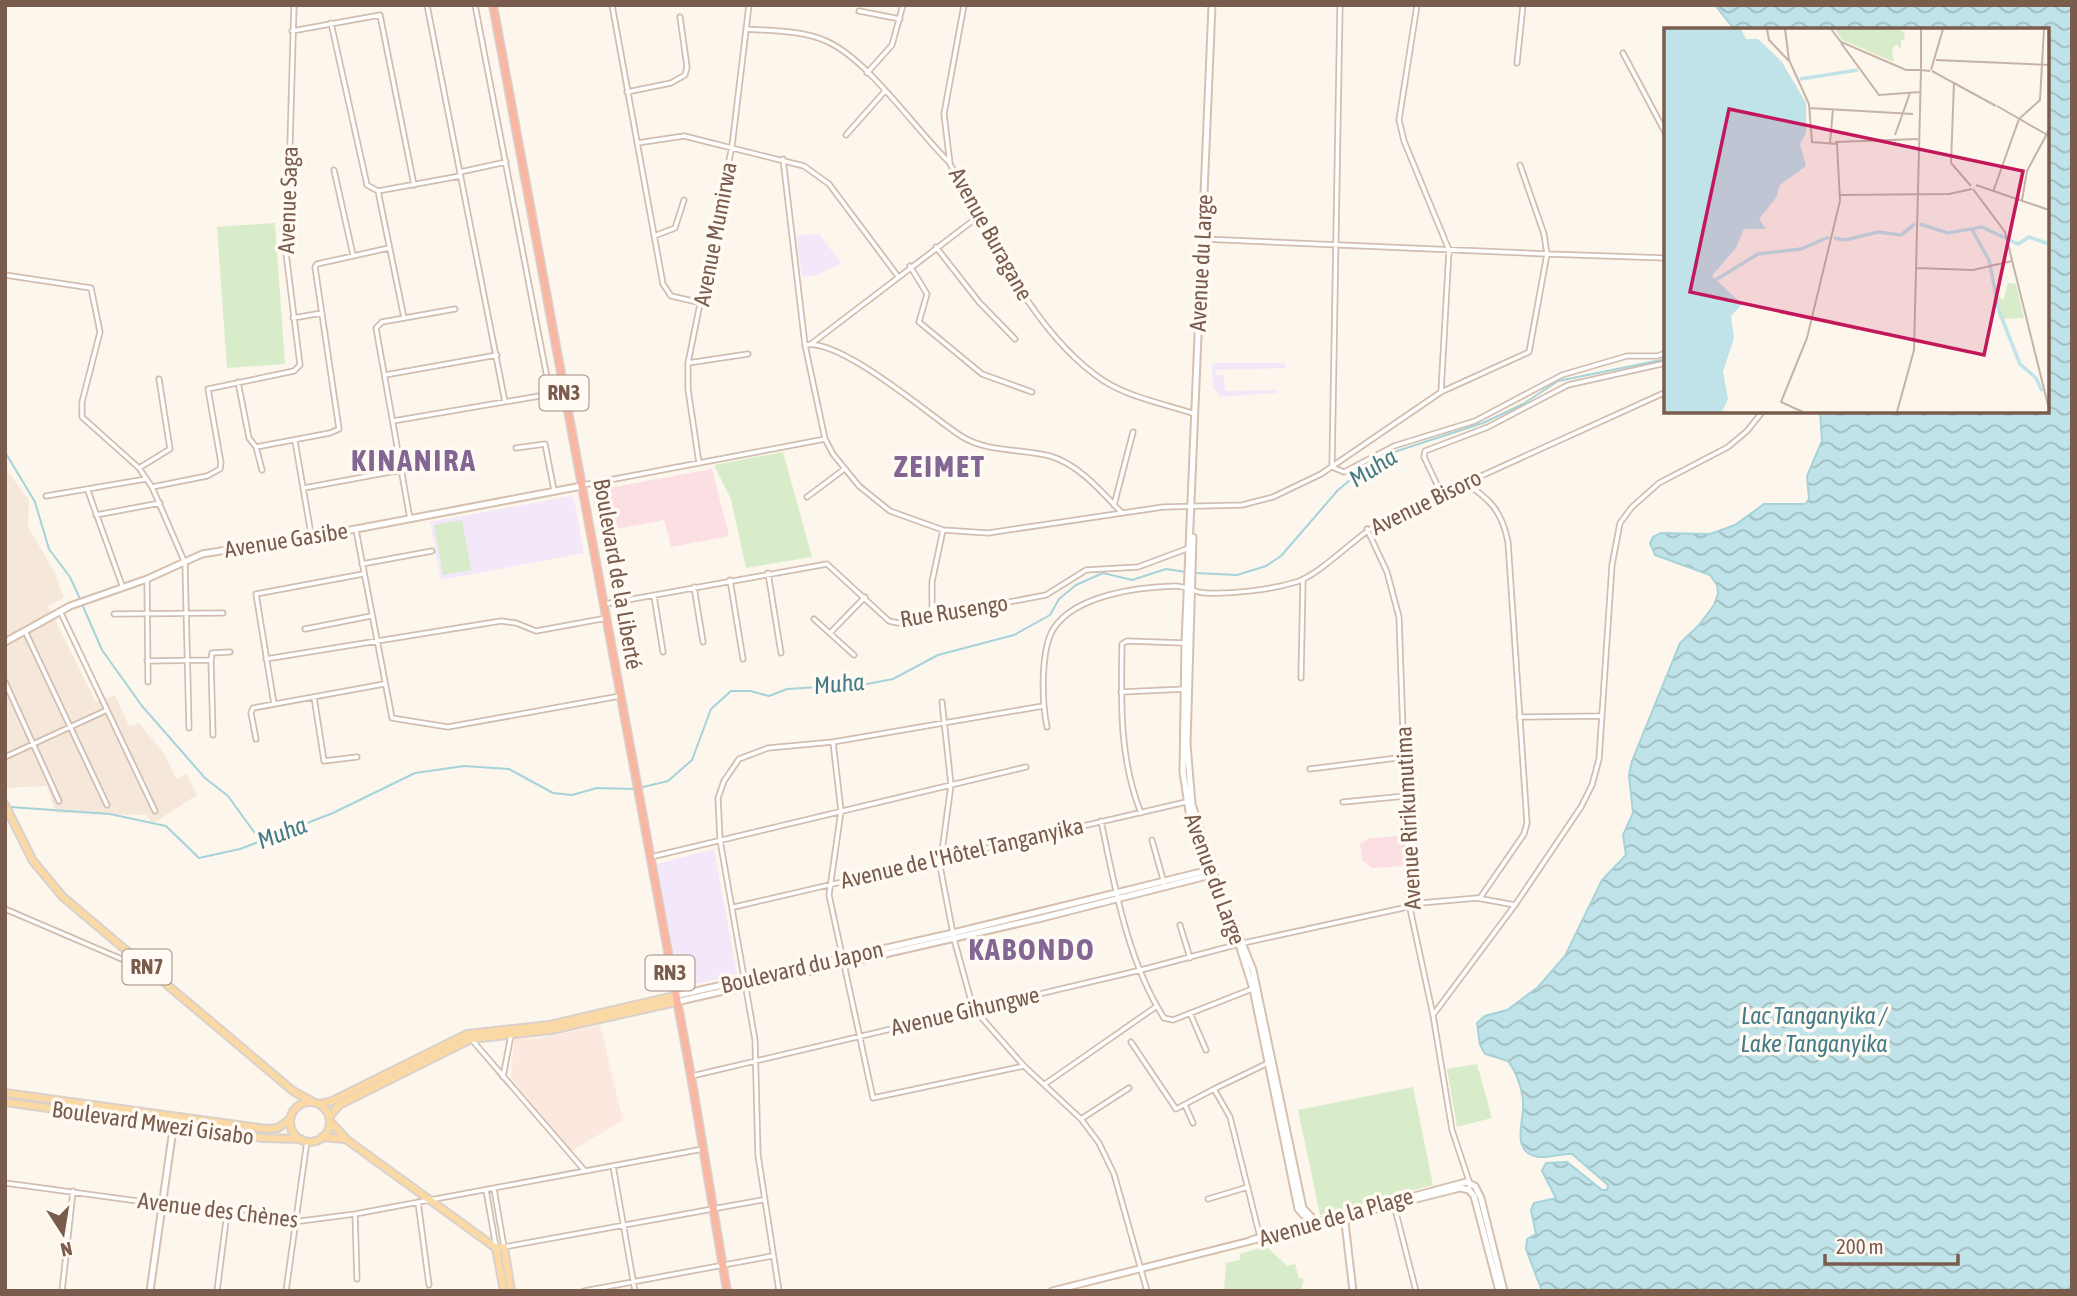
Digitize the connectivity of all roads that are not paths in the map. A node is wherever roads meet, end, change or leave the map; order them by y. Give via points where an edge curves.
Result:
1 (294, 5) edge
2 (427, 5) edge
3 (475, 5) edge
4 (493, 5) edge
5 (612, 5) edge
6 (749, 5) edge
7 (903, 5) edge
8 (964, 5) edge
9 (1212, 5) edge
10 (1340, 5) edge
11 (1417, 5) edge
12 (1522, 5) edge
13 (859, 11) dead end
14 (680, 17) dead end
15 (900, 19) junction
16 (331, 23) junction
17 (746, 29) junction
18 (292, 31) junction
19 (1623, 53) dead end
20 (1517, 63) dead end
21 (867, 73) junction
22 (886, 91) junction
23 (627, 92) junction
24 (1664, 130) edge
25 (846, 135) dead end
26 (637, 144) junction
27 (732, 146) junction
28 (783, 159) junction
29 (506, 162) junction
30 (950, 164) junction
31 (1520, 165) dead end
32 (334, 170) dead end
33 (460, 174) junction
34 (414, 185) junction
35 (378, 191) junction
36 (684, 200) dead end
37 (979, 216) junction
38 (654, 236) junction
39 (1203, 239) junction
40 (1335, 245) junction
41 (936, 247) junction
42 (389, 248) junction
43 (1449, 250) junction
44 (1548, 254) junction
45 (353, 255) junction
46 (1664, 258) edge
47 (910, 266) junction
48 (5, 275) edge
49 (897, 275) junction
50 (702, 303) junction
51 (455, 309) dead end
52 (322, 313) junction
53 (293, 318) junction
54 (404, 318) junction
55 (1015, 339) dead end
56 (811, 344) junction
57 (805, 345) junction
58 (748, 354) dead end
59 (1664, 354) edge
60 (497, 355) junction
61 (688, 363) junction
62 (1664, 363) edge
63 (385, 375) junction
64 (159, 379) dead end
65 (236, 383) junction
66 (1441, 391) junction
67 (563, 392) junction
68 (1032, 392) dead end
69 (1664, 392) edge
70 (550, 393) junction
71 (505, 402) junction
72 (1761, 413) edge
73 (1195, 414) junction
74 (393, 421) junction
75 (1133, 432) dead end
76 (825, 439) junction
77 (295, 441) junction
78 (256, 447) junction
79 (516, 447) dead end
80 (699, 463) junction
81 (1332, 467) junction
82 (139, 468) junction
83 (262, 470) dead end
84 (401, 470) junction
85 (843, 470) junction
86 (146, 479) junction
87 (1464, 482) junction
88 (582, 486) junction
89 (152, 487) junction
90 (304, 488) junction
91 (88, 491) junction
92 (554, 493) junction
93 (1441, 493) junction
94 (46, 496) dead end
95 (807, 497) dead end
96 (160, 503) junction
97 (1114, 505) junction
98 (1191, 506) junction
99 (1121, 512) junction
100 (96, 515) junction
101 (410, 519) junction
102 (1191, 520) junction
103 (356, 529) junction
104 (1367, 529) junction
105 (943, 530) junction
106 (312, 534) junction
107 (1189, 548) junction
108 (432, 551) dead end
109 (185, 563) junction
110 (362, 564) junction
111 (1190, 565) junction
112 (768, 573) junction
113 (363, 574) junction
114 (147, 579) junction
115 (730, 580) junction
116 (1303, 580) junction
117 (123, 587) junction
118 (694, 587) junction
119 (1189, 589) junction
120 (654, 595) junction
121 (865, 597) junction
122 (604, 604) junction
123 (60, 611) junction
124 (186, 613) junction
125 (223, 613) dead end
126 (114, 614) dead end
127 (146, 614) junction
128 (371, 616) junction
129 (932, 616) junction
130 (607, 618) junction
131 (814, 619) dead end
132 (305, 629) dead end
133 (25, 631) junction
134 (830, 633) junction
135 (376, 640) junction
136 (5, 642) edge
137 (703, 642) dead end
138 (1187, 643) junction
139 (230, 652) dead end
140 (663, 652) dead end
141 (781, 653) dead end
142 (853, 655) dead end
143 (265, 659) junction
144 (743, 659) dead end
145 (188, 660) junction
146 (211, 660) junction
147 (147, 661) junction
148 (1301, 678) dead end
149 (5, 682) edge
150 (148, 682) dead end
151 (384, 684) junction
152 (1186, 689) junction
153 (1121, 692) junction
154 (620, 696) junction
155 (314, 697) junction
156 (942, 702) dead end
157 (274, 704) junction
158 (1043, 706) junction
159 (107, 710) junction
160 (1600, 716) junction
161 (1519, 717) junction
162 (944, 722) junction
163 (71, 727) junction
164 (1047, 727) dead end
165 (189, 728) dead end
166 (213, 735) dead end
167 (256, 739) dead end
168 (833, 742) junction
169 (33, 744) junction
170 (5, 757) edge
171 (357, 757) dead end
172 (1405, 757) junction
173 (1026, 767) dead end
174 (1310, 769) dead end
175 (951, 785) junction
176 (1406, 796) junction
177 (59, 801) dead end
178 (1189, 802) junction
179 (1343, 802) dead end
180 (5, 804) edge
181 (107, 805) dead end
182 (155, 811) dead end
183 (841, 811) junction
184 (1140, 813) junction
185 (1101, 821) junction
186 (720, 840) junction
187 (1152, 840) dead end
188 (650, 857) junction
189 (940, 859) junction
190 (1211, 872) junction
191 (830, 884) junction
192 (1164, 885) junction
193 (1117, 897) junction
194 (1480, 898) junction
195 (1409, 904) junction
196 (1515, 905) junction
197 (733, 907) junction
198 (5, 909) edge
199 (1180, 925) dead end
200 (953, 936) junction
201 (1242, 943) junction
202 (1190, 958) junction
203 (844, 961) junction
204 (1141, 970) junction
205 (156, 974) junction
206 (746, 979) junction
207 (747, 987) junction
208 (1255, 988) junction
209 (675, 999) junction
210 (1157, 1006) junction
211 (973, 1008) junction
212 (1190, 1013) junction
213 (1433, 1015) junction
214 (511, 1031) junction
215 (469, 1036) junction
216 (859, 1036) junction
217 (1131, 1042) dead end
218 (1206, 1050) dead end
219 (757, 1060) junction
220 (1271, 1062) junction
221 (1024, 1066) junction
222 (388, 1076) junction
223 (691, 1076) junction
224 (503, 1077) junction
225 (1045, 1084) junction
226 (1129, 1088) dead end
227 (1214, 1089) junction
228 (293, 1091) junction
229 (5, 1093) edge
230 (5, 1102) edge
231 (316, 1103) junction
232 (1185, 1105) junction
233 (296, 1108) junction
234 (175, 1116) junction
235 (290, 1119) junction
236 (329, 1119) junction
237 (1081, 1119) junction
238 (1193, 1123) dead end
239 (174, 1126) junction
240 (322, 1137) junction
241 (304, 1140) junction
242 (347, 1140) junction
243 (703, 1149) junction
244 (613, 1166) junction
245 (585, 1171) junction
246 (5, 1183) edge
247 (1248, 1187) junction
248 (1296, 1187) junction
249 (1470, 1187) junction
250 (494, 1189) junction
251 (486, 1190) junction
252 (73, 1191) junction
253 (1208, 1199) dead end
254 (430, 1200) junction
255 (762, 1200) junction
256 (418, 1202) junction
257 (1393, 1202) junction
258 (162, 1204) junction
259 (713, 1207) junction
260 (227, 1213) junction
261 (1299, 1213) junction
262 (355, 1214) junction
263 (1344, 1215) junction
264 (293, 1222) junction
265 (1314, 1223) junction
266 (623, 1224) junction
267 (1288, 1228) junction
268 (1260, 1237) junction
269 (500, 1248) junction
270 (772, 1256) junction
271 (722, 1265) junction
272 (1141, 1268) junction
273 (357, 1279) dead end
274 (634, 1282) junction
275 (429, 1285) dead end
276 (62, 1291) edge
277 (150, 1291) edge
278 (217, 1291) edge
279 (286, 1291) edge
280 (504, 1291) edge
281 (511, 1291) edge
282 (584, 1291) edge
283 (635, 1291) edge
284 (727, 1291) edge
285 (779, 1291) edge
286 (1052, 1291) edge
287 (1147, 1291) edge
288 (1353, 1291) edge
289 (1416, 1291) edge
290 (1501, 1291) edge

1 - 18 street, Avenue Saga
2 - 33 street
3 - 29 street
4 - 67 highway, Boulevard de la Liberté / RN3
5 - 23 street
6 - 17 street, Avenue Mumirwa
7 - 15 street
8 - 30 street, Avenue Buragane via 944,114
9 - 39 main road, Avenue du Large
10 - 40 street
11 - 43 street via 1399,120
12 - 20 street
13 - 15 street
14 - 23 street via 687,67 682,79
15 - 21 street via 892,45
16 - 18 street
16 - 34 street via 380,15
16 - 35 street via 367,185
17 - 21 street via 825,40
17 - 27 street, Avenue Mumirwa
18 - 53 street, Avenue Saga via 289,167 282,229
19 - 24 street
21 - 22 street
22 - 25 street
22 - 30 street
23 - 26 street
26 - 27 street via 684,136
26 - 38 street
27 - 28 street
27 - 50 street, Avenue Mumirwa
28 - 49 street via 804,166 829,184
28 - 57 street
29 - 33 street
29 - 70 street
30 - 37 street, Avenue Buragane
31 - 44 street
32 - 45 street
33 - 34 street
33 - 60 street
34 - 35 street
35 - 42 street
36 - 38 street via 675,228
37 - 41 street
37 - 73 street, Avenue Buragane via 1036,313 1086,366 1129,393
38 - 50 street via 668,294
39 - 40 street
39 - 73 main road, Avenue du Large
40 - 43 street
40 - 81 street
41 - 47 street
41 - 55 street
42 - 45 street
42 - 54 street
43 - 44 street
43 - 66 street
44 - 46 street
44 - 66 street via 1529,352
45 - 52 street via 315,267
47 - 49 street
47 - 68 street via 927,294 919,322 982,374
48 - 82 street via 91,288 100,332 82,417
49 - 56 street
50 - 61 street, Avenue Mumirwa
51 - 54 street
52 - 53 street
52 - 77 street via 339,429
53 - 65 street, Avenue Saga via 298,369
54 - 63 street via 382,322 376,328
56 - 57 street
56 - 97 street via 865,367 974,443 1060,460
57 - 76 street
58 - 61 street
59 - 81 street via 1627,356 1562,375 1475,421 1394,446 1344,471
60 - 63 street
60 - 71 street
61 - 80 street, Avenue Mumirwa
62 - 93 street via 1568,384 1488,427 1425,452
63 - 74 street
64 - 82 street via 170,449
65 - 78 street via 249,438
65 - 89 street via 211,387 207,393 220,469
66 - 81 street
67 - 70 street
67 - 88 highway, Boulevard de la Liberté / RN3
69 - 87 street, Avenue Bisoro
70 - 71 street
71 - 74 street
72 - 160 street via 1728,447 1659,483 1620,523 1612,565
73 - 98 main road, Avenue du Large
74 - 84 street
75 - 97 street
76 - 80 street
76 - 85 street
77 - 78 street
77 - 90 street
78 - 83 street
79 - 92 street via 545,444
80 - 88 street
81 - 98 street via 1256,503
82 - 86 street
84 - 90 street
84 - 101 street
85 - 95 street
85 - 105 street via 890,511
86 - 89 street
86 - 91 street
87 - 93 street, Avenue Bisoro
87 - 161 street via 1494,504 1505,525 1512,564
88 - 92 main road, Avenue Gasibe
88 - 122 highway, Boulevard de la Liberté / RN3
89 - 96 street
90 - 106 street
91 - 94 street
91 - 100 street
92 - 101 main road, Avenue Gasibe
93 - 104 street, Avenue Bisoro
96 - 100 street
96 - 109 street
97 - 99 street
98 - 99 street
98 - 102 main road, Avenue du Large
99 - 105 street via 988,533
100 - 117 street
101 - 103 main road, Avenue Gasibe
102 - 107 main road, Avenue du Large
102 - 111 main road, Avenue du Large
103 - 106 main road, Avenue Gasibe
103 - 110 street
104 - 116 street, Avenue Bisoro
104 - 172 street, Avenue Ririkumutima via 1387,572 1399,617
105 - 129 street via 932,582
106 - 109 main road, Avenue Gasibe via 202,554
107 - 111 main road, Avenue du Large
107 - 129 street, Rue Rusengo via 1138,567 1086,570 1046,595
108 - 110 street
109 - 114 main road, Avenue Gasibe
109 - 124 street
110 - 113 street
111 - 119 main road, Avenue du Large
112 - 115 street, Rue Rusengo
112 - 121 street, Rue Rusengo via 827,564
112 - 141 street
113 - 128 street
113 - 143 street via 256,594
114 - 117 main road, Avenue Gasibe
114 - 127 street
115 - 118 street, Rue Rusengo
115 - 144 street
116 - 119 street, Avenue Bisoro via 1210,593
116 - 148 street
117 - 123 main road, Avenue Gasibe
118 - 120 street, Rue Rusengo
118 - 137 street
119 - 138 main road, Avenue du Large
119 - 158 street, Avenue Bisoro via 1176,586 1111,594 1063,619 1048,645
120 - 122 street, Rue Rusengo
120 - 140 street
121 - 129 street, Rue Rusengo via 893,623
121 - 134 street
122 - 130 highway, Boulevard de la Liberté / RN3
123 - 133 main road, Avenue Gasibe
123 - 159 street
124 - 125 street
124 - 127 street
124 - 145 street
126 - 127 street
127 - 147 street
128 - 132 street
128 - 135 street
130 - 135 street via 536,631 501,621
130 - 154 highway, Boulevard de la Liberté / RN3
131 - 134 street
133 - 136 main road, Avenue Gasibe
133 - 163 street
134 - 142 street
135 - 143 street
135 - 151 street
138 - 152 main road, Avenue du Large
138 - 153 street via 1124,642
139 - 146 street via 212,653
143 - 157 street
145 - 146 street
145 - 147 street
145 - 165 street
146 - 166 street
147 - 150 street
149 - 169 street
151 - 154 street via 392,718 439,728
151 - 155 street
152 - 153 street
152 - 178 main road, Avenue du Large via 1183,753
153 - 184 street via 1128,774
154 - 188 highway, Boulevard de la Liberté / RN3
155 - 157 street
155 - 171 street via 324,761
156 - 162 street
157 - 167 street via 250,710
158 - 162 street
158 - 164 street, Avenue Bisoro
159 - 163 street
159 - 182 street
160 - 161 street
160 - 196 street via 1599,759 1592,785
161 - 194 street via 1526,827
162 - 168 street
162 - 175 street
163 - 169 street
163 - 181 street
168 - 183 street
168 - 186 street via 768,748 739,759 718,798
169 - 170 street
169 - 177 street
172 - 174 street
172 - 176 street, Avenue Ririkumutima
173 - 175 street
175 - 183 street
175 - 189 street
176 - 179 street
176 - 195 street, Avenue Ririkumutima
178 - 184 street, Avenue de l'Hôtel Tanganyika
178 - 190 main road, Avenue du Large
180 - 205 main road, RN7 via 33,861 52,886
183 - 186 street
183 - 191 street
184 - 185 street, Avenue de l'Hôtel Tanganyika
185 - 189 street, Avenue de l'Hôtel Tanganyika
185 - 193 street
186 - 188 street
186 - 197 street
187 - 192 street
188 - 209 highway, Boulevard de la Liberté / RN3
189 - 191 street, Avenue de l'Hôtel Tanganyika
189 - 200 street
190 - 192 main road, Boulevard du Japon
190 - 201 main road, Avenue du Large
191 - 197 street, Avenue de l'Hôtel Tanganyika
191 - 203 street
192 - 193 main road, Boulevard du Japon
193 - 200 main road, Boulevard du Japon
193 - 204 street
194 - 195 street, Avenue Gihungwe
194 - 196 street, Avenue Gihungwe
195 - 201 street, Avenue Gihungwe
195 - 213 street, Avenue Ririkumutima
196 - 213 street
197 - 206 street
198 - 205 street
199 - 202 street
200 - 203 main road, Boulevard du Japon
200 - 211 street
201 - 202 street, Avenue Gihungwe
201 - 208 main road, Avenue du Large
202 - 204 street, Avenue Gihungwe
203 - 206 main road, Boulevard du Japon
203 - 207 main road, Boulevard du Japon
203 - 216 street
204 - 210 street
204 - 211 street, Avenue Gihungwe
205 - 228 main road, RN7
206 - 207 street
206 - 209 main road, Boulevard du Japon
207 - 209 main road, Boulevard du Japon
207 - 219 street
208 - 212 street
208 - 220 main road, Avenue du Large
209 - 214 main road, Boulevard du Japon via 561,1025
209 - 223 highway, Boulevard de la Liberté / RN3
210 - 212 street via 1169,1020
210 - 225 street
211 - 216 street, Avenue Gihungwe
211 - 221 street
212 - 218 street
213 - 249 street, Avenue Ririkumutima via 1452,1130
214 - 215 main road, Boulevard du Japon
214 - 224 street
215 - 222 main road, Boulevard du Japon
215 - 224 street
216 - 219 street, Avenue Gihungwe
216 - 221 street via 873,1098
217 - 232 street via 1176,1108
219 - 223 street, Avenue Gihungwe
219 - 255 street
220 - 227 street
220 - 248 main road, Avenue du Large
221 - 225 street
222 - 231 main road, Boulevard du Japon via 332,1101
222 - 236 main road, Boulevard du Japon via 339,1105
223 - 243 highway, Boulevard de la Liberté / RN3
224 - 245 street
225 - 237 street
226 - 237 street
227 - 232 street
227 - 247 street via 1230,1117
228 - 231 main road, RN7
228 - 233 main road
229 - 234 main road, Boulevard Mwezi Gisabo
230 - 239 main road, Boulevard Mwezi Gisabo
231 - 233 main road
231 - 236 main road
232 - 238 street
233 - 235 main road
234 - 235 main road, Boulevard Mwezi Gisabo via 272,1129
234 - 239 main road
235 - 241 main road via 294,1133
236 - 240 main road
236 - 242 main road
237 - 272 street via 1111,1165
239 - 241 main road, Boulevard Mwezi Gisabo
239 - 258 main road
240 - 241 main road
240 - 242 main road
241 - 264 street
242 - 254 main road
243 - 244 street, Avenue des Chènes
243 - 259 highway, RN3
244 - 245 street, Avenue des Chènes
244 - 266 street
245 - 250 street, Avenue des Chènes
246 - 252 street, Avenue des Chènes
247 - 253 street
247 - 268 street
248 - 261 main road, Avenue du Large
248 - 265 main road, Avenue du Large
249 - 257 main road, Avenue de la Plage
249 - 290 main road
250 - 251 street, Avenue des Chènes
250 - 269 street
251 - 254 street, Avenue des Chènes
251 - 269 street
252 - 258 street, Avenue des Chènes
252 - 276 street
254 - 256 street, Avenue des Chènes
254 - 269 main road
255 - 259 street
255 - 270 street
256 - 262 street, Avenue des Chènes
256 - 275 street
257 - 263 main road, Avenue de la Plage
257 - 289 street
258 - 260 street, Avenue des Chènes
258 - 277 main road
259 - 266 street
259 - 271 highway, RN3
260 - 264 street, Avenue des Chènes
260 - 278 street
261 - 265 main road
261 - 267 main road via 1295,1225
262 - 264 street, Avenue des Chènes
262 - 273 street
263 - 265 main road, Avenue de la Plage
263 - 288 main road
264 - 279 street
265 - 267 main road, Avenue de la Plage
265 - 268 main road, Avenue de la Plage
266 - 269 street
266 - 274 street
267 - 268 main road, Avenue de la Plage
268 - 272 main road, Avenue de la Plage
269 - 280 main road
269 - 281 main road
270 - 271 street
270 - 285 street
271 - 274 street
271 - 284 highway, RN3
272 - 286 main road, Avenue de la Plage
272 - 287 street
274 - 282 street
274 - 283 street

